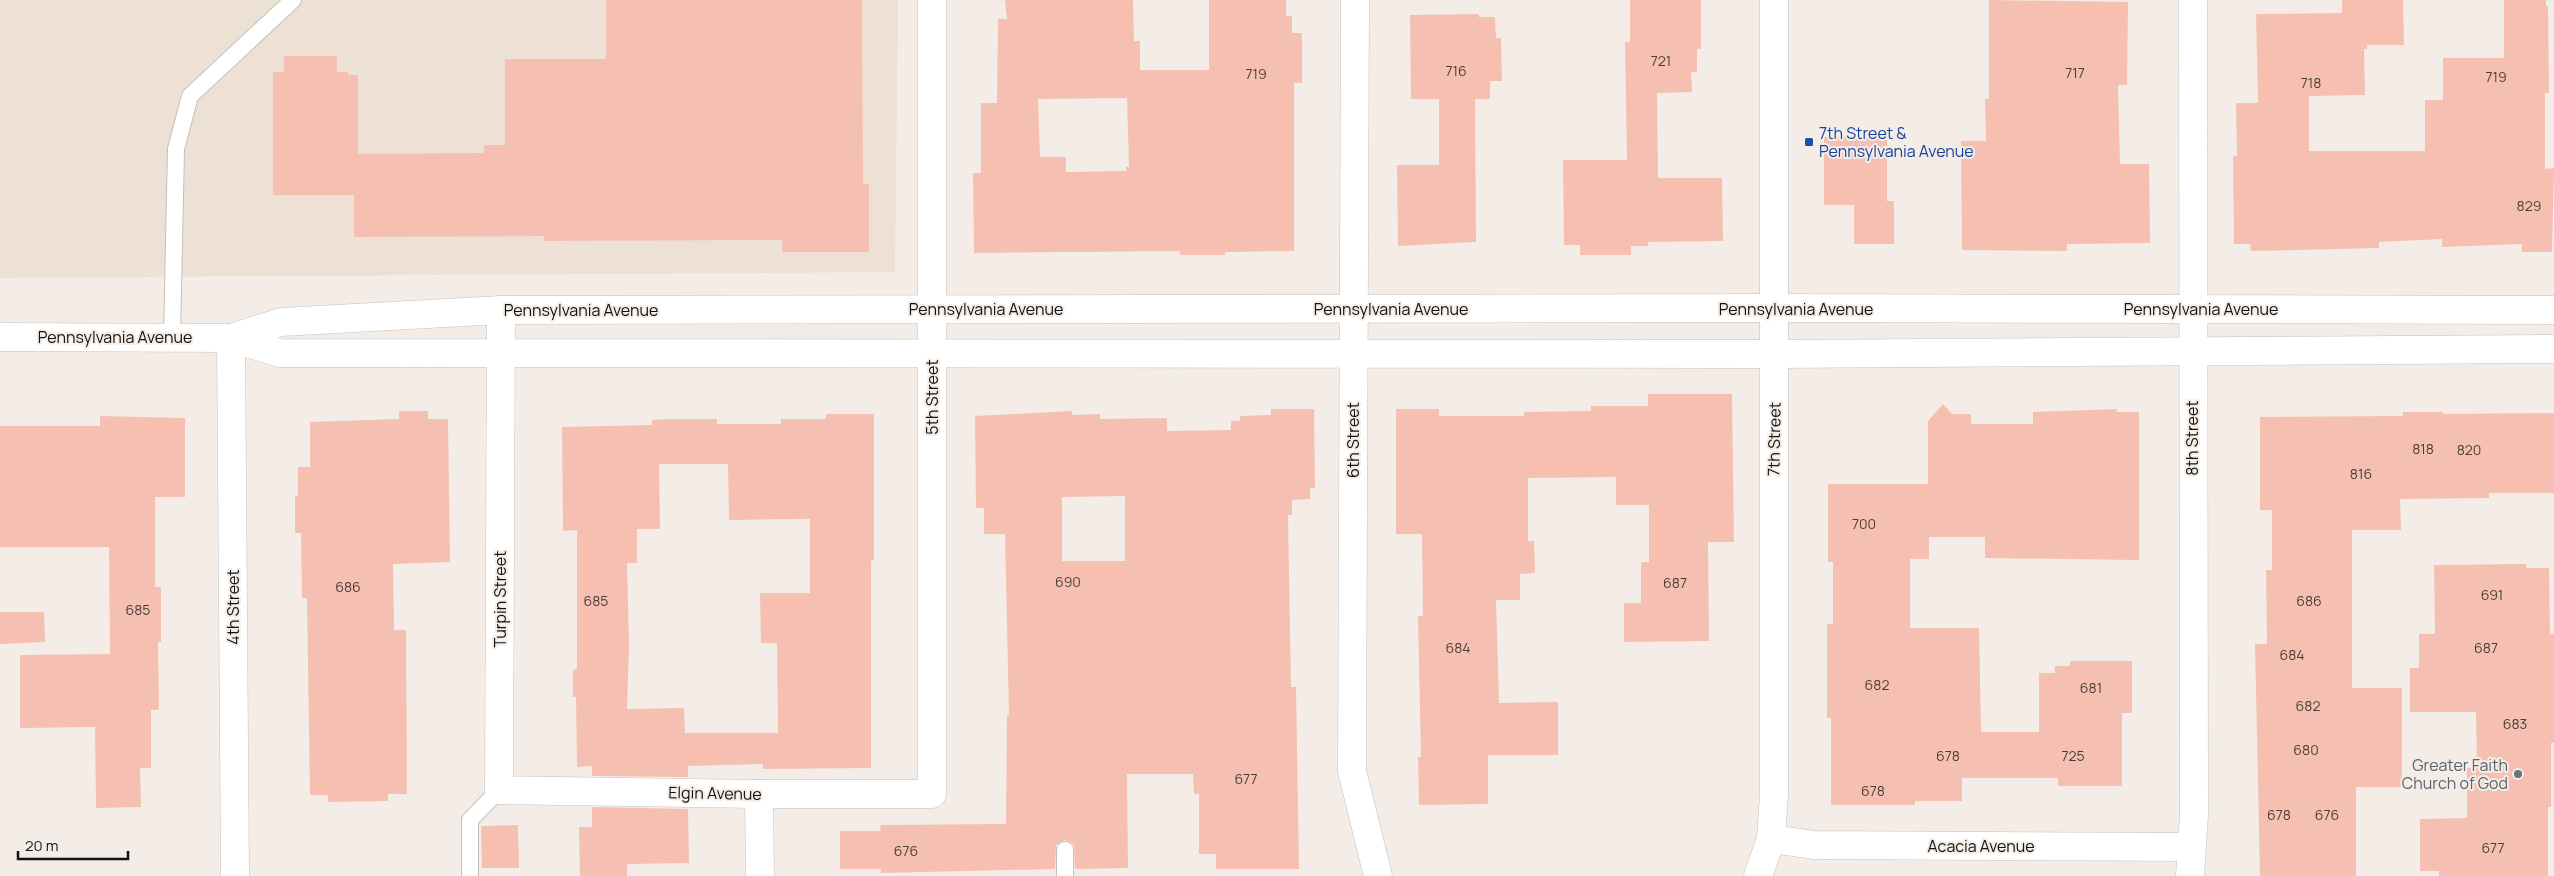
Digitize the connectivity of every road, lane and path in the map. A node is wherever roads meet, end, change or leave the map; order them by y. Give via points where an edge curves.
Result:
1 (293, 0) edge
2 (932, 0) edge
3 (1355, 0) edge
4 (1774, 0) edge
5 (2193, 0) edge
6 (1775, 308) junction
7 (1353, 309) junction
8 (501, 310) junction
9 (932, 310) junction
10 (2191, 310) junction
11 (2554, 310) edge
12 (0, 337) edge
13 (172, 337) junction
14 (231, 338) junction
15 (2554, 349) edge
16 (2192, 351) junction
17 (1353, 354) junction
18 (1775, 354) junction
19 (500, 355) junction
20 (932, 355) junction
21 (500, 790) junction
22 (759, 794) junction
23 (932, 794) joint
24 (1771, 839) junction
25 (2191, 847) junction
26 (1065, 850) dead end
27 (235, 876) edge
28 (470, 876) edge
29 (760, 876) edge
30 (1065, 876) edge
31 (1378, 876) edge
32 (1758, 876) edge
33 (2190, 876) edge

1 - 13 lane via 190,96 176,149
2 - 9 street, 5th Street
3 - 7 street, 6th Street
4 - 6 street, 7th Street
5 - 10 street, 8th Street
6 - 7 street, Pennsylvania Avenue
6 - 10 street, Pennsylvania Avenue
6 - 18 street, 7th Street
7 - 9 street, Pennsylvania Avenue
7 - 17 street, 6th Street
8 - 9 street, Pennsylvania Avenue
8 - 14 street, Pennsylvania Avenue via 281,322
8 - 19 street, Turpin Street
9 - 20 street, 5th Street
10 - 11 street, Pennsylvania Avenue
10 - 16 street, 8th Street
12 - 13 street, Pennsylvania Avenue
13 - 14 street, Pennsylvania Avenue
14 - 19 street, Pennsylvania Avenue via 280,353
14 - 27 street, 4th Street
15 - 16 street, Pennsylvania Avenue
16 - 18 street, Pennsylvania Avenue
16 - 25 street, 8th Street via 2194,815
17 - 18 street, Pennsylvania Avenue
17 - 20 street, Pennsylvania Avenue
17 - 31 street, 6th Street via 1352,771
18 - 24 street, 7th Street via 1774,794
19 - 20 street, Pennsylvania Avenue
19 - 21 street, Turpin Street
20 - 23 street, 5th Street
21 - 22 street, Elgin Avenue
21 - 28 lane via 470,820
22 - 23 street, Elgin Avenue
22 - 29 street
24 - 25 street, Acacia Avenue via 1814,846
24 - 32 street, 7th Street
25 - 33 street, 8th Street
26 - 30 lane

